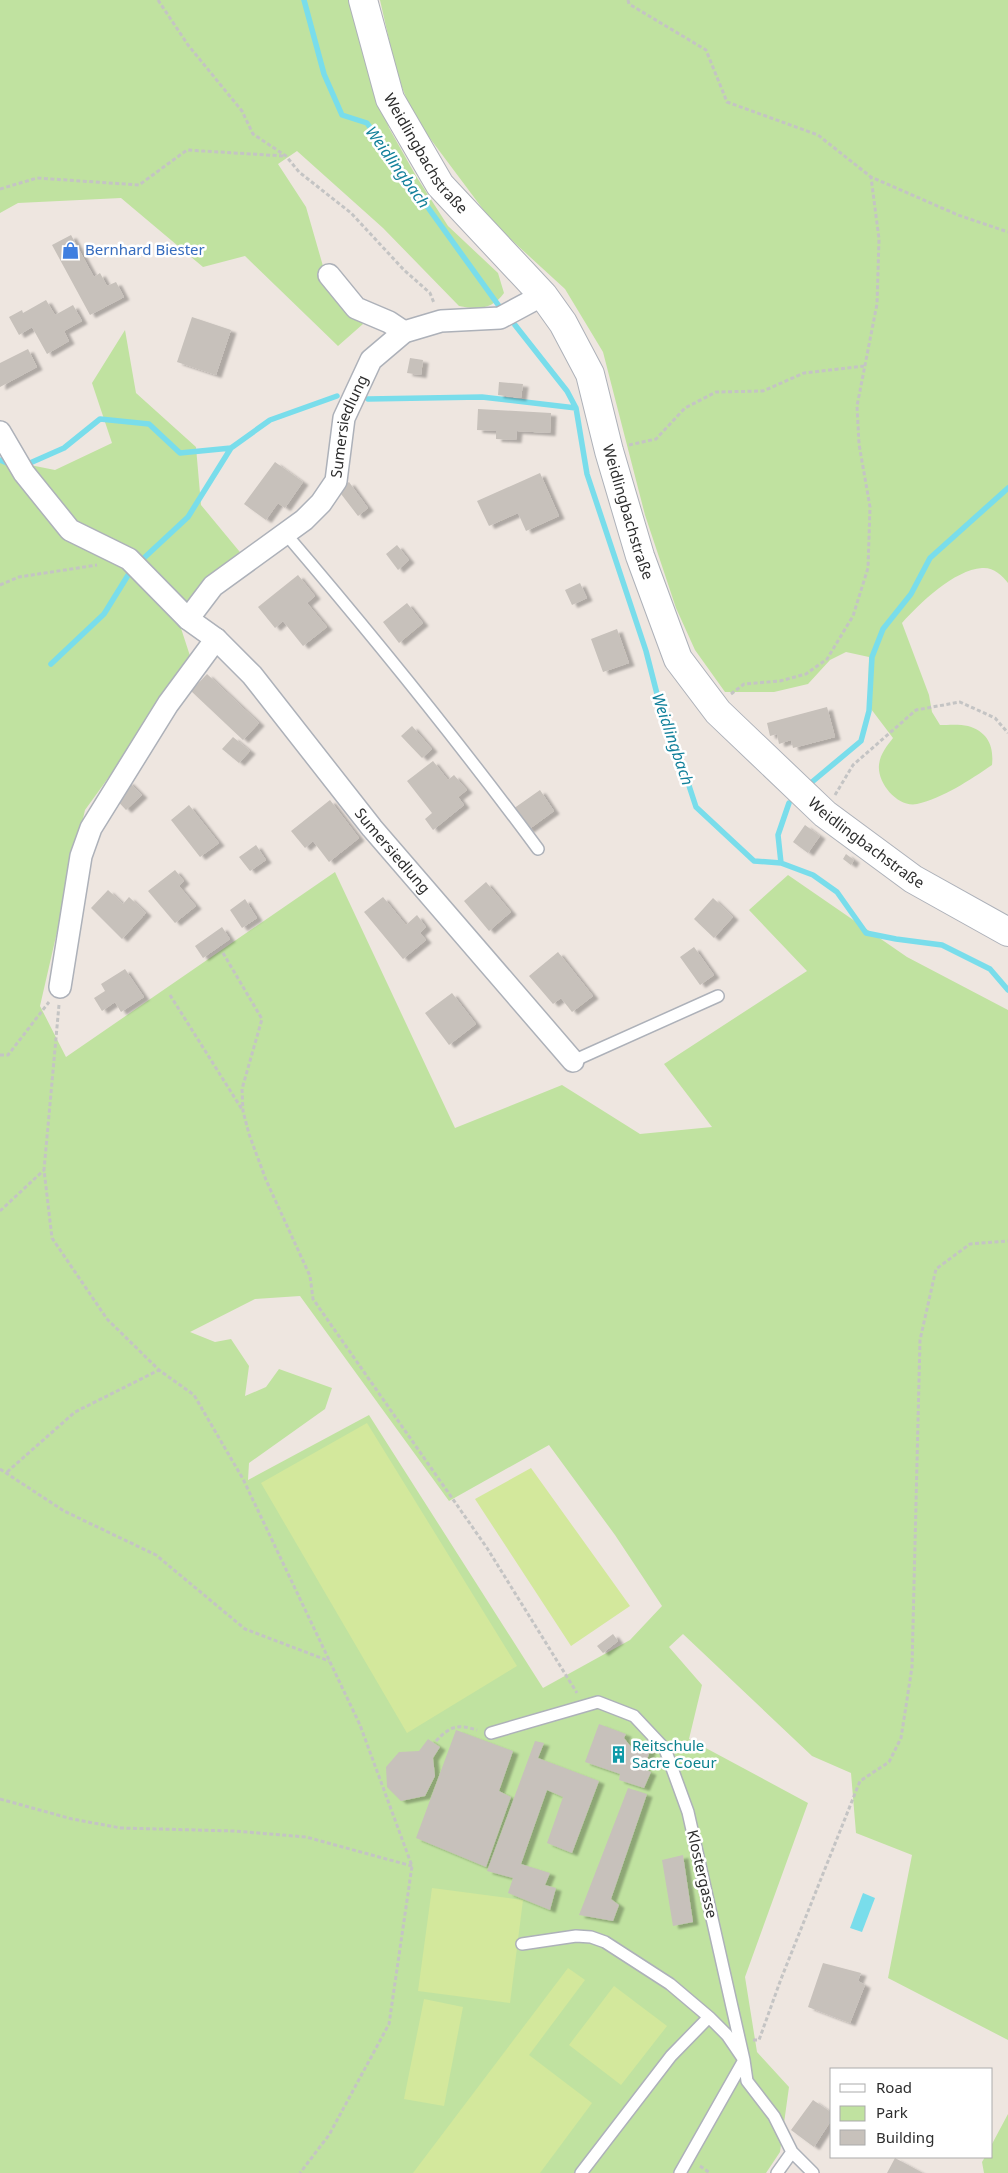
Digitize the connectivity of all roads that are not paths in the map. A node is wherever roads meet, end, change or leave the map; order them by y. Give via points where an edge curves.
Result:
1 (363, 0) edge
2 (329, 275) dead end
3 (543, 295) junction
4 (404, 332) junction
5 (0, 432) edge
6 (285, 534) junction
7 (188, 619) junction
8 (216, 639) junction
9 (538, 849) dead end
10 (1008, 932) edge
11 (60, 987) road end
12 (718, 996) dead end
13 (573, 1061) joint
14 (491, 1733) road end
15 (522, 1944) dead end
16 (708, 2017) junction
17 (744, 2060) junction
18 (792, 2152) junction
19 (582, 2173) edge
20 (680, 2173) edge
21 (777, 2173) edge
22 (813, 2173) edge

1 - 3 main road, Weidlingbachstraße via 390,99 440,185
2 - 4 street via 356,308
3 - 4 street, Sumersiedlung via 500,318 441,321
3 - 10 main road, Weidlingbachstraße via 563,323 590,374 640,556 678,659 718,712 825,814 914,879
4 - 6 street, Sumersiedlung via 371,360 344,418 336,481 321,503
5 - 7 street, Sumersiedlung via 24,473 70,530 129,559
6 - 7 street, Sumersiedlung via 213,586
6 - 9 lane via 374,638
7 - 8 street, Sumersiedlung
8 - 11 street via 168,704 90,828 82,856
8 - 13 street, Sumersiedlung via 252,675 372,828
12 - 13 lane
14 - 17 lane, Klostergasse via 598,1702 634,1716 666,1749 688,1812
15 - 16 lane via 576,1936 605,1942 670,1984
16 - 17 lane via 727,2035
16 - 19 lane via 671,2056
17 - 18 lane, Klostergasse via 747,2081 774,2116
17 - 20 lane
18 - 21 lane
18 - 22 lane, Klostergasse

